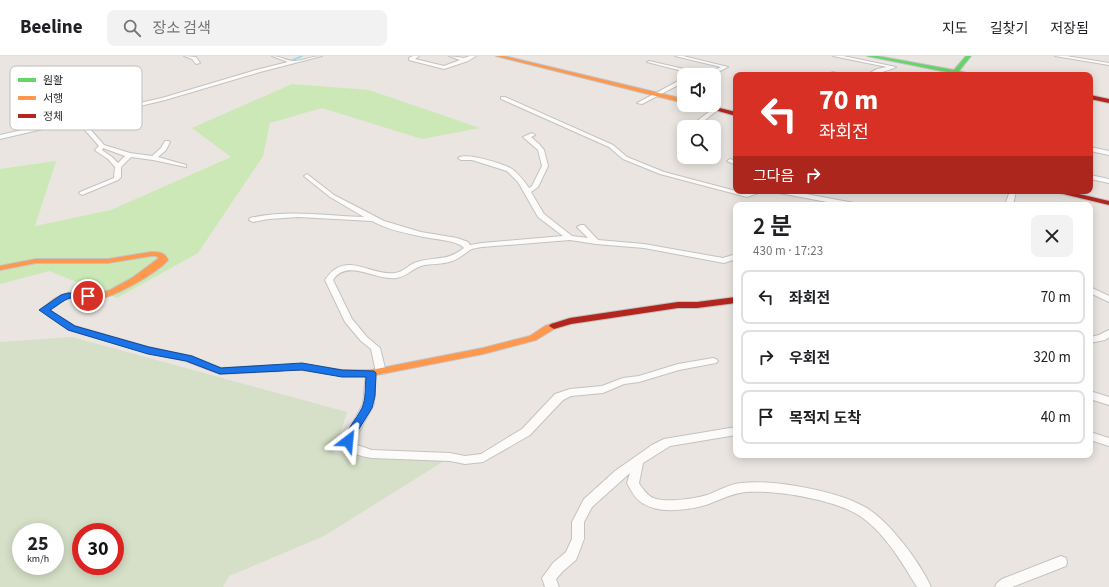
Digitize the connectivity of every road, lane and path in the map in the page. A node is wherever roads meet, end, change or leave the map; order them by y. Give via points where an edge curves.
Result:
1 (186, 56) edge
2 (274, 56) edge
3 (320, 56) edge
4 (417, 56) edge
5 (451, 56) edge
6 (474, 56) edge
7 (498, 56) edge
8 (677, 56) edge
9 (835, 56) edge
10 (869, 56) edge
11 (969, 56) edge
12 (1057, 56) edge
13 (466, 60) junction
14 (294, 62) junction
15 (649, 62) dead end
16 (198, 63) dead end
17 (897, 64) junction
18 (1109, 64) edge
19 (677, 68) edge
20 (721, 69) edge
21 (875, 72) edge
22 (943, 72) edge
23 (956, 72) edge
24 (677, 84) edge
25 (656, 94) junction
26 (503, 98) dead end
27 (1093, 98) edge
28 (677, 99) edge
29 (1109, 101) edge
30 (640, 103) dead end
31 (142, 104) edge
32 (721, 110) edge
33 (712, 112) edge
34 (733, 113) edge
35 (701, 120) edge
36 (27, 130) edge
37 (90, 130) edge
38 (532, 135) dead end
39 (0, 136) edge
40 (167, 142) dead end
41 (102, 146) junction
42 (1093, 150) edge
43 (1109, 153) edge
44 (128, 155) junction
45 (153, 158) junction
46 (461, 158) dead end
47 (184, 166) dead end
48 (118, 167) junction
49 (307, 176) dead end
50 (1093, 178) edge
51 (1109, 182) edge
52 (733, 191) edge
53 (527, 192) junction
54 (82, 193) dead end
55 (795, 194) edge
56 (1069, 194) edge
57 (838, 202) edge
58 (1109, 204) edge
59 (373, 219) junction
60 (253, 220) dead end
61 (582, 227) dead end
62 (570, 238) junction
63 (596, 242) junction
64 (468, 248) junction
65 (733, 258) edge
66 (0, 268) edge
67 (1093, 291) edge
68 (1109, 299) edge
69 (733, 300) edge
70 (1109, 333) edge
71 (1093, 340) edge
72 (713, 361) dead end
73 (376, 372) junction
74 (1093, 396) edge
75 (1109, 401) edge
76 (733, 432) edge
77 (1093, 437) edge
78 (1109, 442) edge
79 (638, 460) junction
80 (1061, 562) dead end
81 (552, 587) edge
82 (924, 587) edge
83 (1002, 587) edge

1 - 16 street via 194,58
2 - 14 street
3 - 14 street
4 - 13 street via 411,59 444,68
5 - 13 street
6 - 13 street
7 - 25 street
8 - 20 street via 726,67
9 - 17 street
10 - 17 street
11 - 23 street
12 - 18 street
14 - 31 street
15 - 19 street
17 - 21 street
17 - 22 street
24 - 25 street
25 - 28 street
25 - 30 street
26 - 52 street via 611,146 625,158 662,173
27 - 29 street
32 - 34 street
33 - 35 street
36 - 39 street
37 - 41 street
38 - 53 street via 526,137 541,150 545,166 535,187
40 - 45 street
41 - 44 street
41 - 48 street via 98,150
42 - 43 street
44 - 45 street
44 - 48 street
45 - 47 street
46 - 53 street via 473,158 509,170 521,181
48 - 54 street via 116,179
49 - 59 street via 332,196
50 - 51 street
53 - 62 street via 541,215
55 - 57 street
56 - 58 street
59 - 60 street via 293,214
59 - 64 street via 420,234 454,240
61 - 63 street
62 - 63 street
62 - 64 street
63 - 65 street via 644,246 724,261
64 - 73 street via 452,259 418,265 396,276 354,268 331,274 330,280 348,320 364,339 376,348
66 - 73 street via 25,260 112,261 158,254 164,260 112,292 96,297 71,295 44,310 72,328 148,350 188,358 220,371 302,367 342,373
67 - 68 street
69 - 73 street via 678,305 570,321 548,328 533,338 483,351
70 - 71 street
72 - 73 street via 623,381 603,389 570,392 559,397 526,432 483,458 465,460 450,457 372,454 354,448 348,441 350,433 367,408
74 - 75 street
76 - 79 street via 668,442
77 - 78 street
79 - 81 street via 588,503 578,522 578,539 571,556 549,578
79 - 82 street via 633,483 637,492 649,501 666,505 689,503 710,498 728,489 749,487 794,491 845,503 862,511 893,541
80 - 83 street

